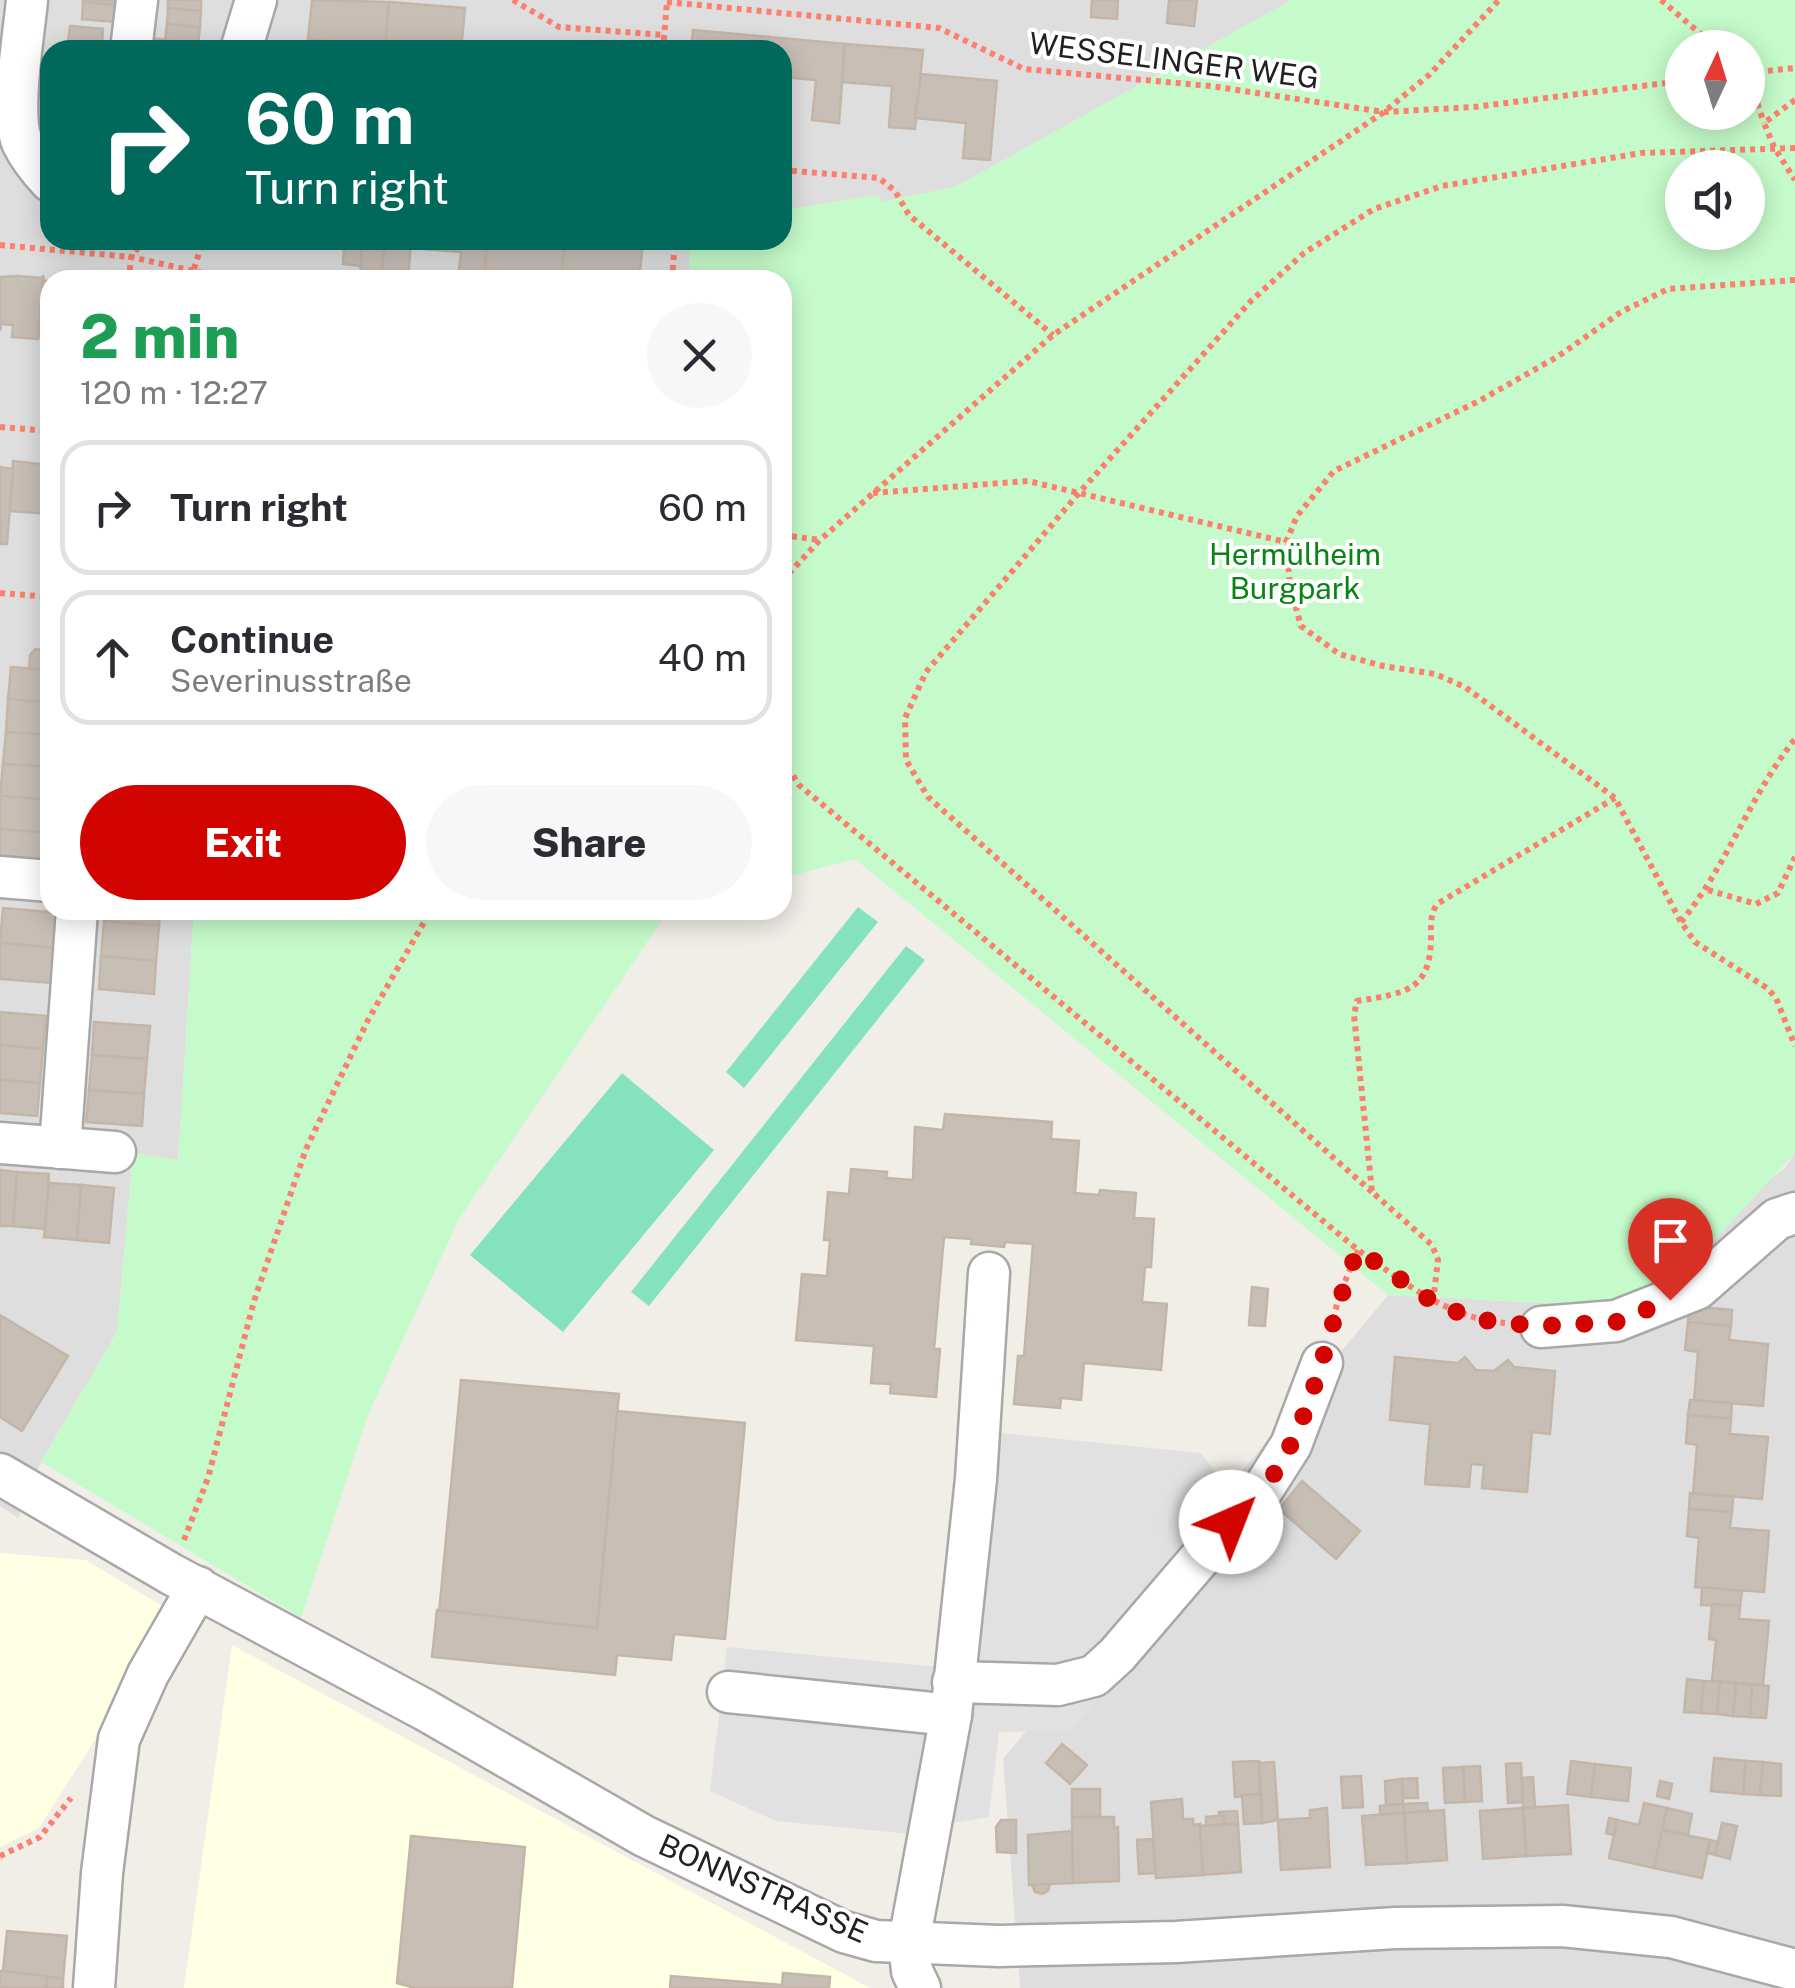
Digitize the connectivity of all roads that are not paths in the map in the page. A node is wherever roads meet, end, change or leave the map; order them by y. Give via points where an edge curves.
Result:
1 (26, 0) edge
2 (136, 0) edge
3 (256, 0) edge
4 (133, 40) edge
5 (244, 40) edge
6 (40, 170) edge
7 (0, 878) edge
8 (40, 880) edge
9 (76, 920) edge
10 (0, 1143) edge
11 (60, 1148) junction
12 (115, 1152) dead end
13 (1795, 1213) edge
14 (989, 1273) dead end
15 (1541, 1326) road end
16 (1322, 1363) road end
17 (0, 1474) edge
18 (184, 1581) junction
19 (728, 1692) dead end
20 (952, 1698) junction
21 (908, 1942) junction
22 (1794, 1962) edge
23 (94, 1988) edge
24 (920, 1988) edge

1 - 6 street via 20,139
2 - 4 street
3 - 5 street
7 - 8 street
9 - 11 street
10 - 11 street
11 - 12 street
13 - 15 street via 1777,1219 1696,1289 1616,1322
14 - 20 street
16 - 20 street via 1291,1445 1263,1490 1094,1676
17 - 18 street, BONNSTRASSE
18 - 21 street, BONNSTRASSE via 644,1836 844,1932
18 - 23 street via 120,1739
19 - 20 street
20 - 21 street
21 - 22 street, BONNSTRASSE via 999,1946 1562,1926 1670,1937
21 - 24 street

